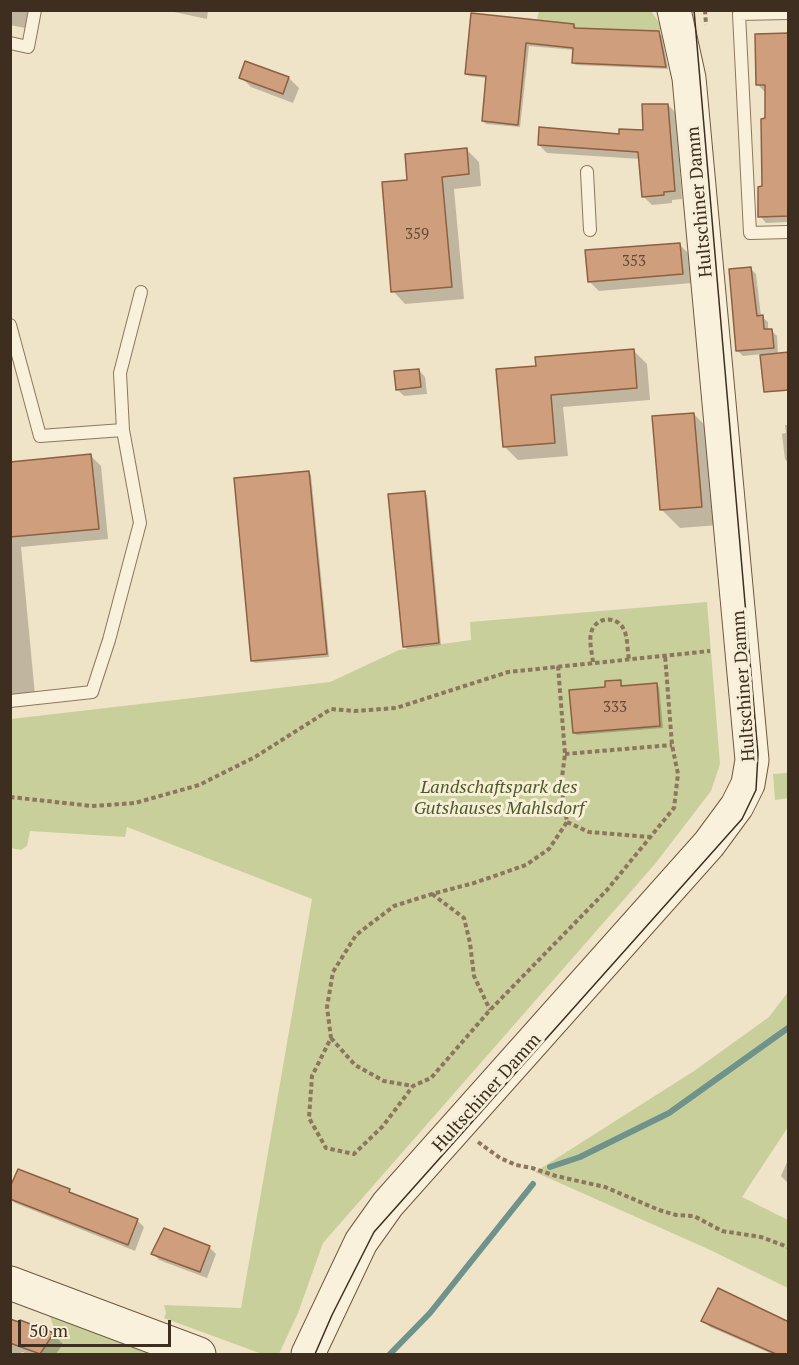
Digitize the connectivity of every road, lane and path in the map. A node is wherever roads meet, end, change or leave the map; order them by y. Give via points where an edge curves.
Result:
1 (35, 10) edge
2 (675, 10) edge
3 (789, 13) edge
4 (10, 43) edge
5 (587, 172) dead end
6 (590, 230) dead end
7 (789, 232) edge
8 (141, 292) dead end
9 (10, 325) edge
10 (123, 430) junction
11 (710, 651) dead end
12 (664, 655) junction
13 (628, 659) junction
14 (593, 662) junction
15 (558, 666) junction
16 (10, 701) edge
17 (672, 745) junction
18 (565, 754) junction
19 (10, 797) edge
20 (567, 822) junction
21 (650, 837) junction
22 (432, 894) junction
23 (490, 1010) junction
24 (331, 1038) junction
25 (413, 1086) junction
26 (474, 1139) dead end
27 (789, 1247) edge
28 (10, 1283) edge
29 (199, 1354) edge
30 (308, 1354) edge

1 - 4 lane via 28,47
2 - 30 main road, Hultschiner Damm via 690,89 752,760 748,784 710,844 388,1204 361,1242
3 - 7 lane via 739,14 750,233
5 - 6 lane
8 - 10 lane via 120,373
9 - 10 lane via 40,436
10 - 16 lane via 140,524 92,692
11 - 12 path
12 - 13 path
12 - 17 path
13 - 14 path
13 - 14 path via 624,628 607,619 598,622 591,632
14 - 15 path
15 - 18 path
15 - 19 path via 508,672 396,708 332,709 255,757 199,785 135,803 92,806
17 - 18 path
17 - 21 path via 678,774 674,808
18 - 20 path via 561,785
20 - 21 path via 589,832
20 - 22 path via 549,849 526,865
21 - 23 path via 607,890
22 - 23 path via 464,918 474,976
22 - 24 path via 394,906 356,935 333,972 327,1006
23 - 25 path via 431,1078
24 - 25 path via 355,1065 384,1081
24 - 25 path via 312,1076 309,1118 326,1148 354,1154 383,1126
26 - 27 path via 500,1158 516,1164 605,1187 659,1210 694,1216 722,1231
28 - 29 main road

